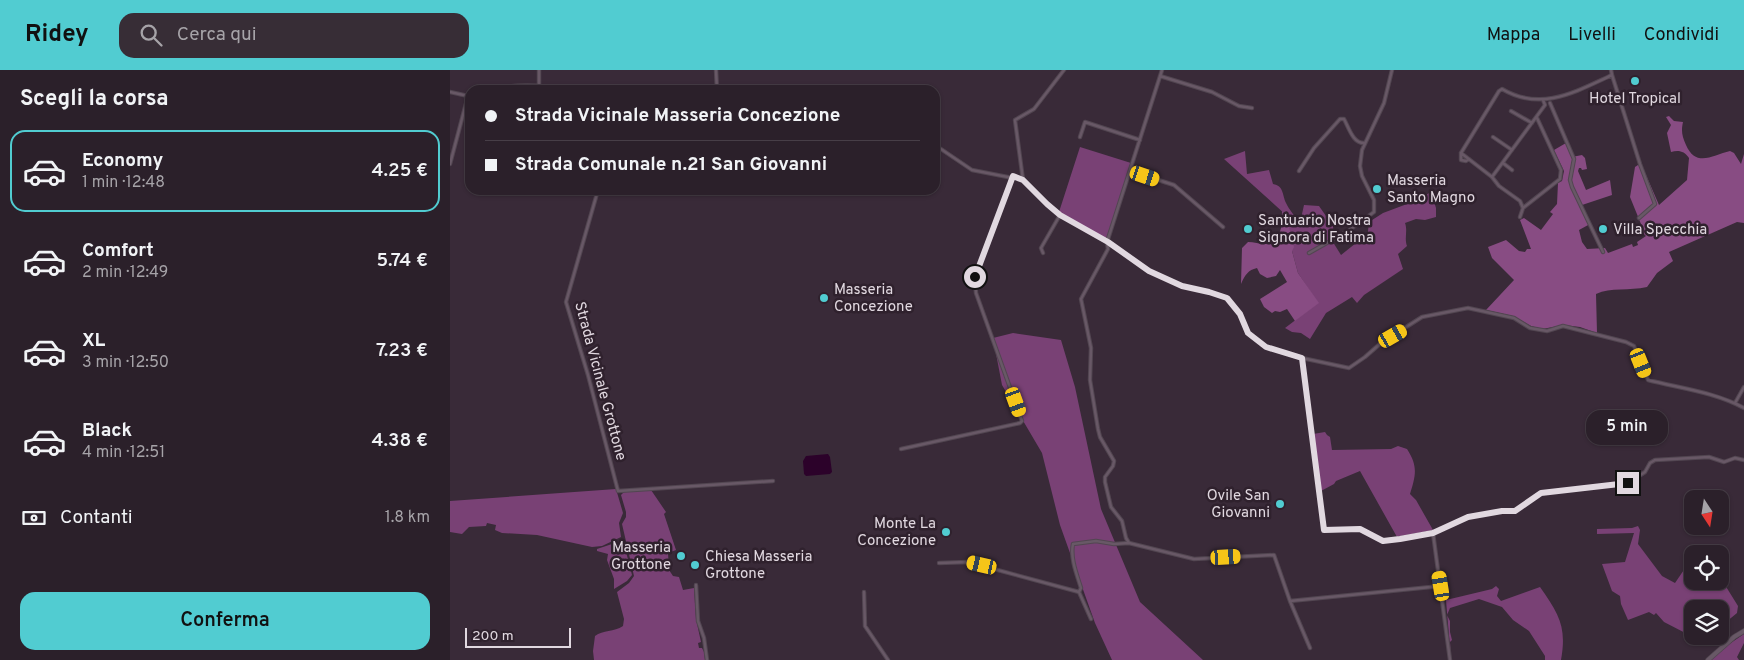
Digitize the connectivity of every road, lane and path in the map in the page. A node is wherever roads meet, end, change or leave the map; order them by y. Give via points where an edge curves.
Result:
1 (539, 70) edge
2 (716, 70) edge
3 (1064, 70) edge
4 (1162, 70) edge
5 (1392, 70) edge
6 (1611, 70) edge
7 (1612, 75) junction
8 (1160, 76) junction
9 (539, 85) edge
10 (717, 85) edge
11 (450, 92) edge
12 (465, 95) edge
13 (1543, 100) junction
14 (1553, 100) junction
15 (1550, 103) junction
16 (1544, 105) junction
17 (1252, 108) dead end
18 (465, 110) edge
19 (1511, 111) dead end
20 (1537, 118) junction
21 (1532, 123) junction
22 (1080, 137) dead end
23 (1493, 137) dead end
24 (1140, 140) junction
25 (1364, 143) junction
26 (940, 148) edge
27 (1512, 150) junction
28 (1503, 163) junction
29 (450, 164) edge
30 (1512, 170) dead end
31 (1130, 171) junction
32 (1299, 171) dead end
33 (1013, 176) junction
34 (1492, 177) junction
35 (1023, 180) junction
36 (597, 195) edge
37 (1523, 208) junction
38 (1060, 215) junction
39 (1520, 217) dead end
40 (1640, 218) dead end
41 (1223, 227) dead end
42 (1108, 242) junction
43 (1309, 252) dead end
44 (1603, 252) dead end
45 (1043, 253) dead end
46 (1302, 358) junction
47 (1744, 387) edge
48 (1735, 403) junction
49 (1744, 408) edge
50 (901, 449) dead end
51 (1744, 460) edge
52 (773, 481) dead end
53 (1433, 533) junction
54 (1129, 543) junction
55 (940, 563) dead end
56 (696, 585) dead end
57 (1441, 586) junction
58 (864, 592) dead end
59 (1079, 592) junction
60 (1290, 601) junction
61 (1091, 619) dead end
62 (1744, 632) edge
63 (1310, 648) dead end
64 (707, 660) edge
65 (888, 660) edge
66 (1450, 660) edge
67 (1708, 660) edge

1 - 9 street
2 - 10 street
3 - 35 street via 1034,109 1015,120
4 - 8 street
5 - 25 street via 1384,104
6 - 7 street
7 - 14 street
7 - 40 street via 1655,204
8 - 17 street
8 - 24 street
11 - 12 street
13 - 14 street
13 - 16 street
13 - 34 street via 1522,98 1502,89 1499,91 1461,153
14 - 15 street
15 - 16 street
15 - 44 street via 1574,159 1572,187
16 - 20 street
18 - 29 street
19 - 21 street
20 - 21 street
20 - 37 street via 1561,170 1560,179
21 - 27 street
22 - 24 street via 1085,122
23 - 27 street
24 - 31 street
25 - 32 street via 1355,140 1344,119 1340,119
25 - 43 street via 1360,166 1374,200 1374,212 1348,231
26 - 33 street via 972,170
27 - 28 street
28 - 30 street
28 - 34 street
31 - 41 street via 1174,185
31 - 42 street
33 - 35 street
33 - 50 street via 975,277 976,293 1022,421
34 - 37 street via 1520,201
35 - 38 street
36 - 52 street, Strada Vicinale Grottone via 566,302 618,491
37 - 39 street
38 - 42 street
38 - 45 street via 1041,248
42 - 46 street via 1149,271 1182,286 1227,298 1240,314 1248,333 1266,347
42 - 54 street via 1105,256 1081,302 1091,348 1090,380 1098,429 1114,461 1105,482 1112,507 1122,521
46 - 48 street via 1349,368 1381,343 1422,318 1468,308 1514,318 1530,328 1547,331 1563,326 1626,342 1634,346 1648,380
46 - 53 street via 1324,530 1360,529 1383,541
47 - 48 street
48 - 49 street
51 - 53 street via 1735,458 1724,462 1709,457 1655,460 1645,472 1628,483 1541,493 1515,511 1468,517
53 - 57 street
54 - 59 street via 1096,541 1073,544 1072,558 1081,588
54 - 60 street via 1194,559 1274,555
55 - 59 street via 968,562
56 - 64 street via 698,621
57 - 60 street
57 - 66 street
58 - 65 street via 865,626
59 - 61 street
60 - 63 street
62 - 67 street

